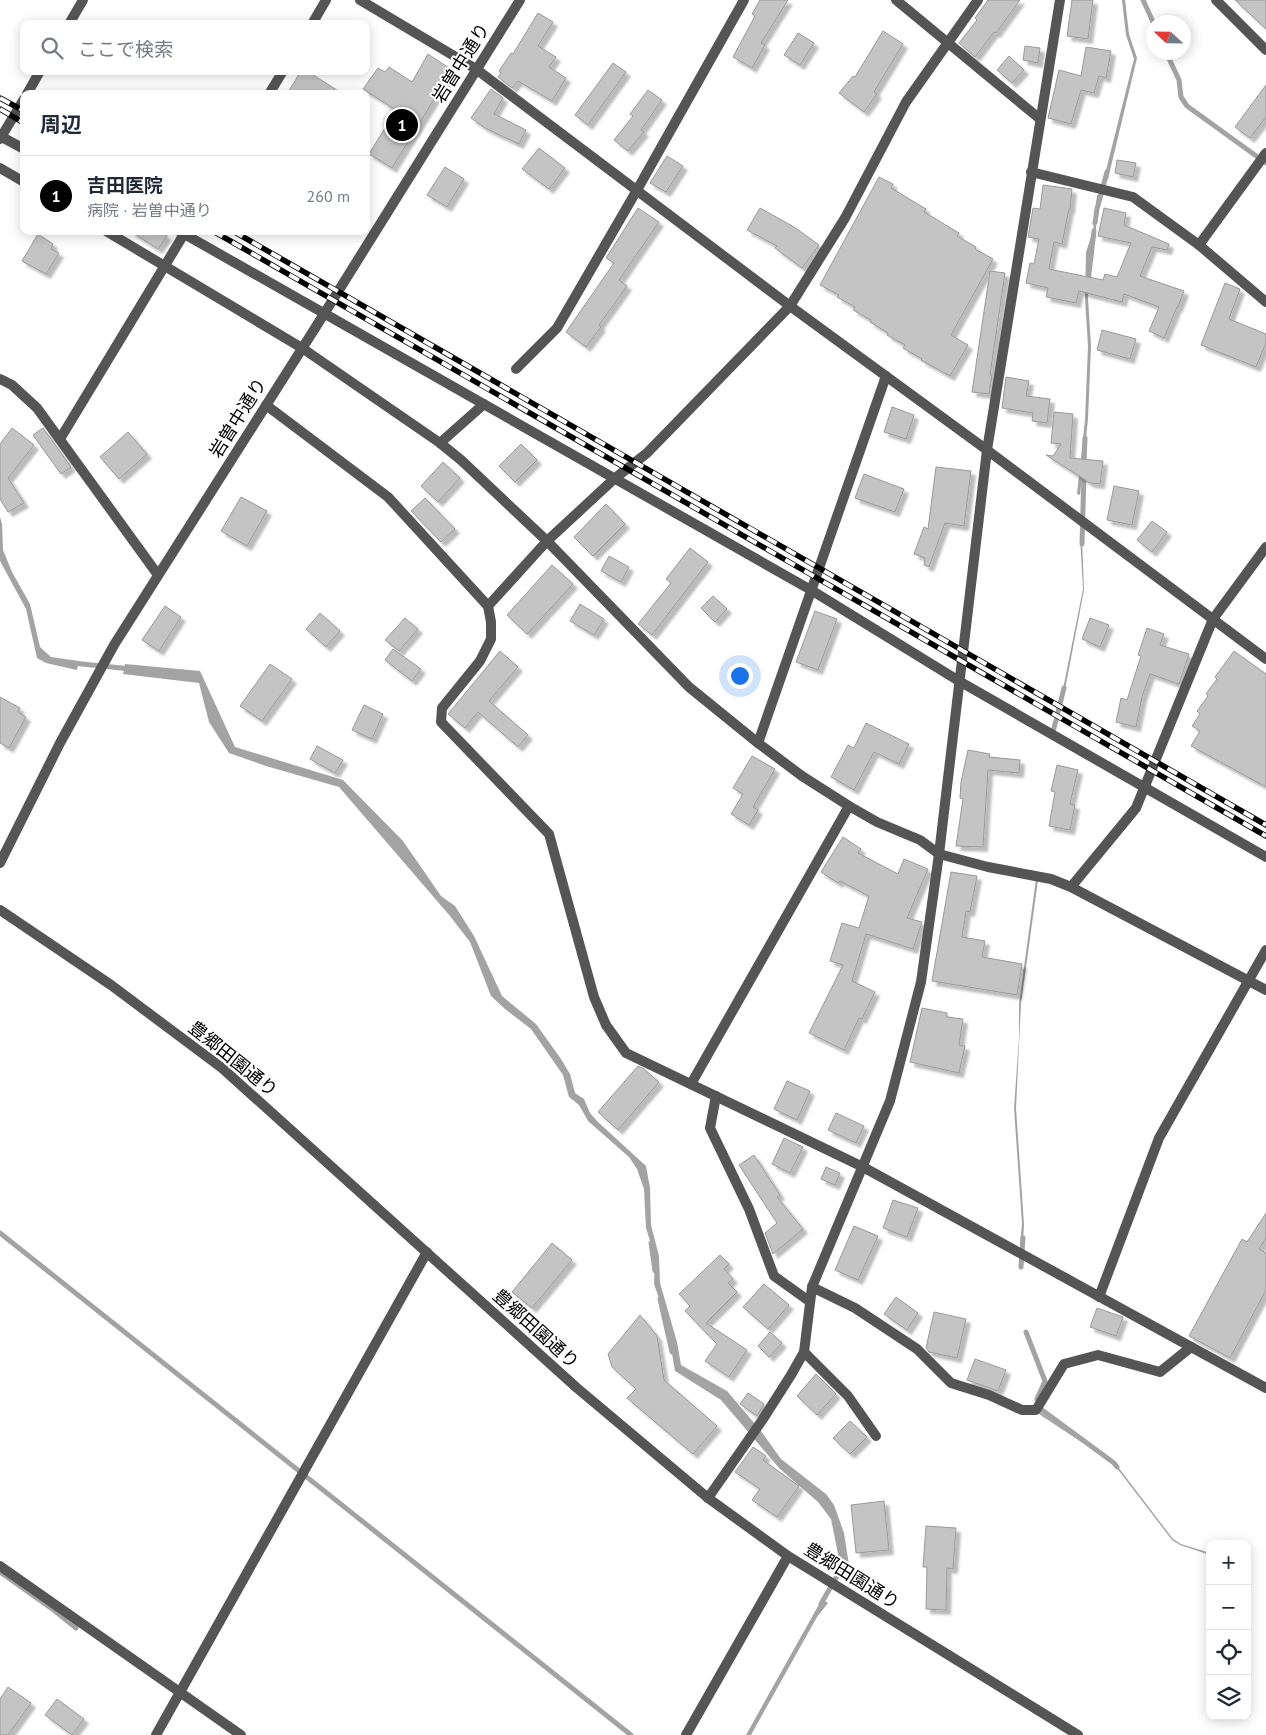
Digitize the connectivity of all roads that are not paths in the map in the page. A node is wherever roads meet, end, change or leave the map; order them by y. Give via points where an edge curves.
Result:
1 (83, 0) edge
2 (326, 0) edge
3 (360, 0) edge
4 (520, 0) edge
5 (744, 0) edge
6 (896, 0) edge
7 (978, 0) edge
8 (1060, 0) edge
9 (1216, 0) edge
10 (71, 20) edge
11 (314, 20) edge
12 (948, 43) junction
13 (1266, 50) edge
14 (476, 69) junction
15 (38, 75) edge
16 (281, 75) edge
17 (29, 90) edge
18 (271, 90) edge
19 (20, 106) edge
20 (1040, 119) junction
21 (0, 138) edge
22 (20, 147) edge
23 (1266, 153) edge
24 (0, 168) edge
25 (1031, 172) junction
26 (20, 180) edge
27 (637, 190) junction
28 (113, 235) edge
29 (181, 235) edge
30 (186, 235) edge
31 (1198, 245) junction
32 (166, 267) junction
33 (1266, 302) edge
34 (790, 306) junction
35 (324, 314) junction
36 (302, 348) junction
37 (516, 369) dead end
38 (886, 376) junction
39 (0, 379) edge
40 (484, 404) junction
41 (266, 405) junction
42 (60, 439) junction
43 (440, 443) junction
44 (987, 450) junction
45 (614, 479) junction
46 (547, 541) junction
47 (1266, 547) edge
48 (158, 575) junction
49 (811, 590) junction
50 (488, 606) junction
51 (1213, 619) junction
52 (1266, 658) edge
53 (959, 680) junction
54 (758, 743) junction
55 (1145, 787) junction
56 (849, 806) junction
57 (939, 854) junction
58 (1266, 857) edge
59 (0, 863) edge
60 (1071, 887) junction
61 (0, 910) edge
62 (1266, 950) edge
63 (1249, 980) junction
64 (1266, 990) edge
65 (691, 1084) junction
66 (716, 1096) junction
67 (863, 1167) junction
68 (427, 1252) junction
69 (812, 1287) junction
70 (1099, 1297) junction
71 (809, 1301) junction
72 (1191, 1347) junction
73 (804, 1352) junction
74 (1266, 1388) edge
75 (876, 1436) dead end
76 (708, 1498) junction
77 (788, 1556) junction
78 (0, 1566) edge
79 (180, 1692) junction
80 (156, 1735) edge
81 (241, 1735) edge
82 (686, 1735) edge
83 (1078, 1735) edge

1 - 10 street
2 - 11 street
3 - 14 street
4 - 14 street, 岩曽中通り
5 - 27 street
6 - 12 street
7 - 12 street
8 - 20 street
9 - 13 street
12 - 20 street
12 - 34 street via 906,102 845,218
14 - 27 street
14 - 35 street, 岩曽中通り
15 - 17 street
16 - 18 street
19 - 21 street
20 - 25 street
21 - 22 street
23 - 31 street
24 - 26 street
25 - 31 street via 1133,197
25 - 44 street
27 - 34 street
27 - 37 street via 557,328
28 - 32 street
29 - 32 street
30 - 35 street
31 - 33 street
32 - 36 street
32 - 42 street
34 - 38 street
34 - 45 street via 647,453
35 - 36 street, 岩曽中通り
35 - 40 street
36 - 41 street, 岩曽中通り
36 - 43 street
38 - 44 street
38 - 49 street
39 - 42 street via 12,385 37,408
40 - 43 street
40 - 45 street
41 - 48 street, 岩曽中通り
41 - 50 street via 388,497
42 - 48 street
43 - 46 street
44 - 51 street
44 - 53 street
45 - 46 street
45 - 49 street
46 - 50 street
46 - 54 street via 689,687
47 - 51 street
48 - 59 street, 岩曽中通り via 92,683
49 - 53 street
49 - 54 street
50 - 65 street via 491,639 480,660 442,708 441,722 549,834 594,997 606,1025 626,1053
51 - 52 street
51 - 55 street
53 - 55 street
53 - 57 street
54 - 56 street
55 - 58 street
55 - 60 street via 1136,808
56 - 57 street via 920,840
56 - 65 street
57 - 60 street via 1051,879
57 - 67 street via 921,982 890,1102
60 - 63 street
61 - 68 street, 豊郷田園通り via 111,985 222,1068
62 - 63 street
63 - 64 street
63 - 70 street via 1160,1138
65 - 66 street
66 - 67 street
66 - 71 street via 710,1128 750,1209 774,1276
67 - 69 street
67 - 70 street
68 - 76 street, 豊郷田園通り via 577,1388
68 - 79 street
69 - 71 street
69 - 72 street via 854,1308 916,1349 951,1383 990,1395 1022,1410 1036,1410 1064,1364 1098,1355 1160,1372
70 - 72 street
71 - 73 street
72 - 74 street
73 - 75 street via 848,1396
73 - 76 street via 763,1419
76 - 77 street, 豊郷田園通り
77 - 82 street
77 - 83 street, 豊郷田園通り
78 - 79 street
79 - 80 street
79 - 81 street

